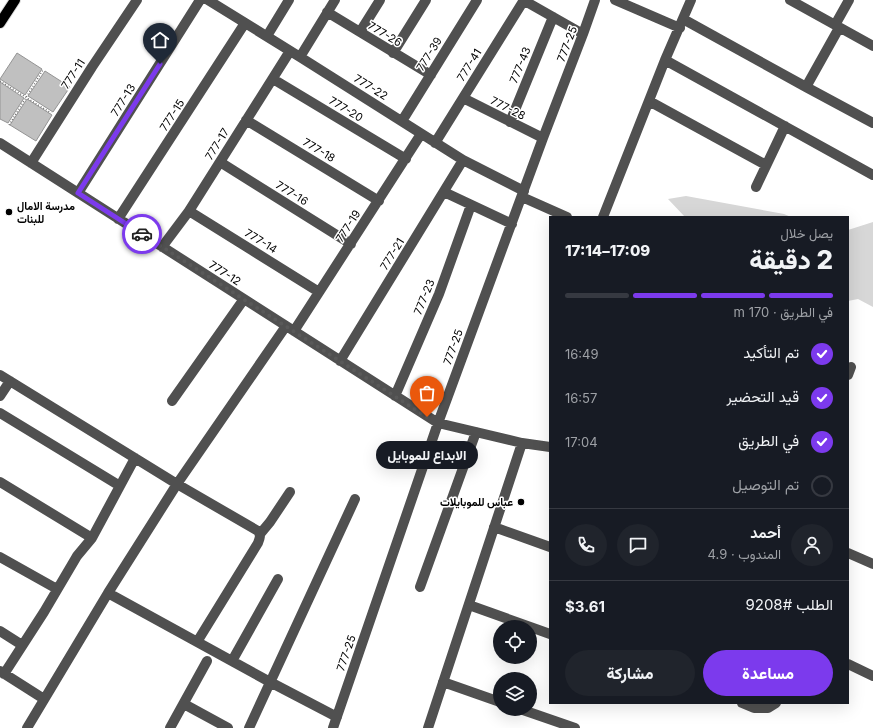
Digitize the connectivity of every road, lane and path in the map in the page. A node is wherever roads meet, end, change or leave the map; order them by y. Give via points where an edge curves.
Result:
1 (15, 0) edge
2 (137, 0) edge
3 (200, 0) edge
4 (208, 0) edge
5 (289, 0) edge
6 (334, 0) edge
7 (380, 0) edge
8 (426, 0) edge
9 (477, 0) edge
10 (524, 0) edge
11 (596, 0) edge
12 (615, 0) edge
13 (691, 0) edge
14 (790, 0) edge
15 (849, 0) edge
16 (327, 12) junction
17 (553, 17) junction
18 (0, 21) edge
19 (681, 23) junction
20 (245, 24) junction
21 (837, 26) junction
22 (360, 32) junction
23 (584, 34) junction
24 (267, 36) junction
25 (873, 46) edge
26 (290, 51) junction
27 (394, 53) junction
28 (300, 57) junction
29 (665, 60) junction
30 (43, 70) dead end
31 (431, 76) junction
32 (273, 78) junction
33 (0, 81) edge
34 (806, 87) junction
35 (26, 97) junction
36 (463, 98) junction
37 (649, 101) junction
38 (53, 114) dead end
39 (246, 120) junction
40 (402, 121) junction
41 (510, 122) junction
42 (873, 122) edge
43 (9, 125) dead end
44 (785, 126) junction
45 (421, 134) junction
46 (543, 138) junction
47 (0, 143) edge
48 (435, 143) junction
49 (406, 159) junction
50 (463, 160) junction
51 (220, 162) junction
52 (30, 163) junction
53 (766, 165) junction
54 (873, 175) edge
55 (756, 187) dead end
56 (444, 192) junction
57 (78, 193) junction
58 (523, 194) junction
59 (379, 200) junction
60 (471, 204) junction
61 (189, 211) junction
62 (565, 216) edge
63 (603, 216) edge
64 (118, 219) junction
65 (512, 224) junction
66 (351, 244) junction
67 (162, 247) junction
68 (319, 292) junction
69 (244, 300) junction
70 (290, 329) junction
71 (340, 361) junction
72 (0, 374) edge
73 (10, 381) junction
74 (0, 396) edge
75 (395, 396) junction
76 (172, 401) dead end
77 (0, 413) edge
78 (438, 423) junction
79 (476, 432) junction
80 (522, 443) junction
81 (549, 447) edge
82 (135, 458) junction
83 (0, 482) edge
84 (177, 484) junction
85 (120, 486) junction
86 (290, 492) dead end
87 (355, 499) dead end
88 (494, 527) junction
89 (260, 534) junction
90 (92, 538) junction
91 (549, 547) edge
92 (849, 553) edge
93 (0, 557) edge
94 (873, 564) edge
95 (278, 579) dead end
96 (420, 587) dead end
97 (57, 589) junction
98 (108, 593) junction
99 (468, 605) junction
100 (0, 631) edge
101 (549, 634) edge
102 (197, 642) junction
103 (22, 645) junction
104 (207, 661) dead end
105 (232, 661) junction
106 (849, 664) edge
107 (2, 673) edge
108 (873, 676) edge
109 (270, 682) junction
110 (444, 682) junction
111 (44, 699) junction
112 (493, 700) edge
113 (184, 704) junction
114 (744, 704) edge
115 (774, 704) edge
116 (537, 715) edge
117 (338, 717) junction
118 (27, 728) edge
119 (170, 728) edge
120 (228, 728) edge
121 (249, 728) edge
122 (333, 728) edge
123 (428, 728) edge
124 (574, 728) edge

1 - 18 main road
2 - 52 street, 777-11
3 - 57 street, 777-13
4 - 20 street, 777-22
5 - 24 street
6 - 16 street
7 - 22 street
8 - 27 street
9 - 31 street, 777-39
10 - 17 street
10 - 36 street, 777-41
11 - 23 street, 777-25
12 - 19 street
13 - 19 street
14 - 21 street
15 - 21 street
16 - 22 street, 777-26
16 - 28 street
17 - 23 street
17 - 41 street, 777-43
19 - 29 street
19 - 34 street
20 - 24 street, 777-22
20 - 64 street, 777-15
21 - 25 street
21 - 34 street
22 - 27 street, 777-26
23 - 46 street, 777-25
24 - 26 street, 777-22
26 - 28 street, 777-22
26 - 32 street, 777-17
27 - 31 street, 777-26
28 - 40 street, 777-22
29 - 37 street
29 - 44 street
30 - 35 path
31 - 40 street, 777-39
32 - 39 street, 777-17
32 - 49 street, 777-20
33 - 35 path
34 - 42 street
35 - 38 path
35 - 43 path
36 - 41 street, 777-28
36 - 48 street, 777-41
37 - 53 street
37 - 63 street
39 - 51 street, 777-17
39 - 59 street, 777-18
40 - 45 street, 777-22
41 - 46 street, 777-28
44 - 53 street
44 - 54 street
45 - 48 street, 777-22
45 - 49 street, 777-19
46 - 58 street, 777-25
47 - 52 street, 777-12
48 - 50 street, 777-22
49 - 59 street, 777-19
50 - 56 street, 777-21
50 - 58 street, 777-22
51 - 61 street, 777-17
51 - 66 street, 777-16
52 - 57 street, 777-12
53 - 55 street
56 - 60 street
56 - 71 street, 777-21
57 - 64 street, 777-12
58 - 62 street, 777-22
58 - 65 street, 777-25
59 - 66 street, 777-19
60 - 65 street
60 - 75 street, 777-23 via 439,294
61 - 67 street, 777-17
61 - 68 street, 777-14
64 - 67 street, 777-12
65 - 78 street, 777-25
66 - 68 street, 777-19
67 - 69 street, 777-12
68 - 70 street, 777-19
69 - 70 street, 777-12
69 - 76 street
70 - 71 street, 777-12
70 - 84 street, 777-19
71 - 75 street, 777-12
72 - 73 street
73 - 74 street
73 - 82 street
75 - 78 street, 777-12
77 - 85 street
78 - 79 street, 777-12
78 - 117 street, 777-25
79 - 80 street, 777-12
79 - 96 street
80 - 81 street, 777-12
80 - 88 street
82 - 84 street
82 - 85 street
83 - 90 street
84 - 89 street via 254,528
84 - 98 street, 777-19
85 - 90 street
86 - 89 street
87 - 109 street
88 - 91 street
88 - 99 street
89 - 102 street via 258,543
90 - 97 street via 77,556
92 - 94 street
93 - 97 street
95 - 105 street
97 - 103 street
98 - 102 street
98 - 111 street, 777-19
99 - 101 street
99 - 110 street
100 - 103 street
102 - 105 street
103 - 107 street
104 - 113 street
105 - 109 street
106 - 108 street
107 - 111 street
109 - 117 street
109 - 121 street
110 - 112 street
110 - 123 street
111 - 118 street, 777-19
113 - 119 street
113 - 120 street
114 - 115 street via 754,708 768,708
116 - 124 street
117 - 122 street, 777-25

